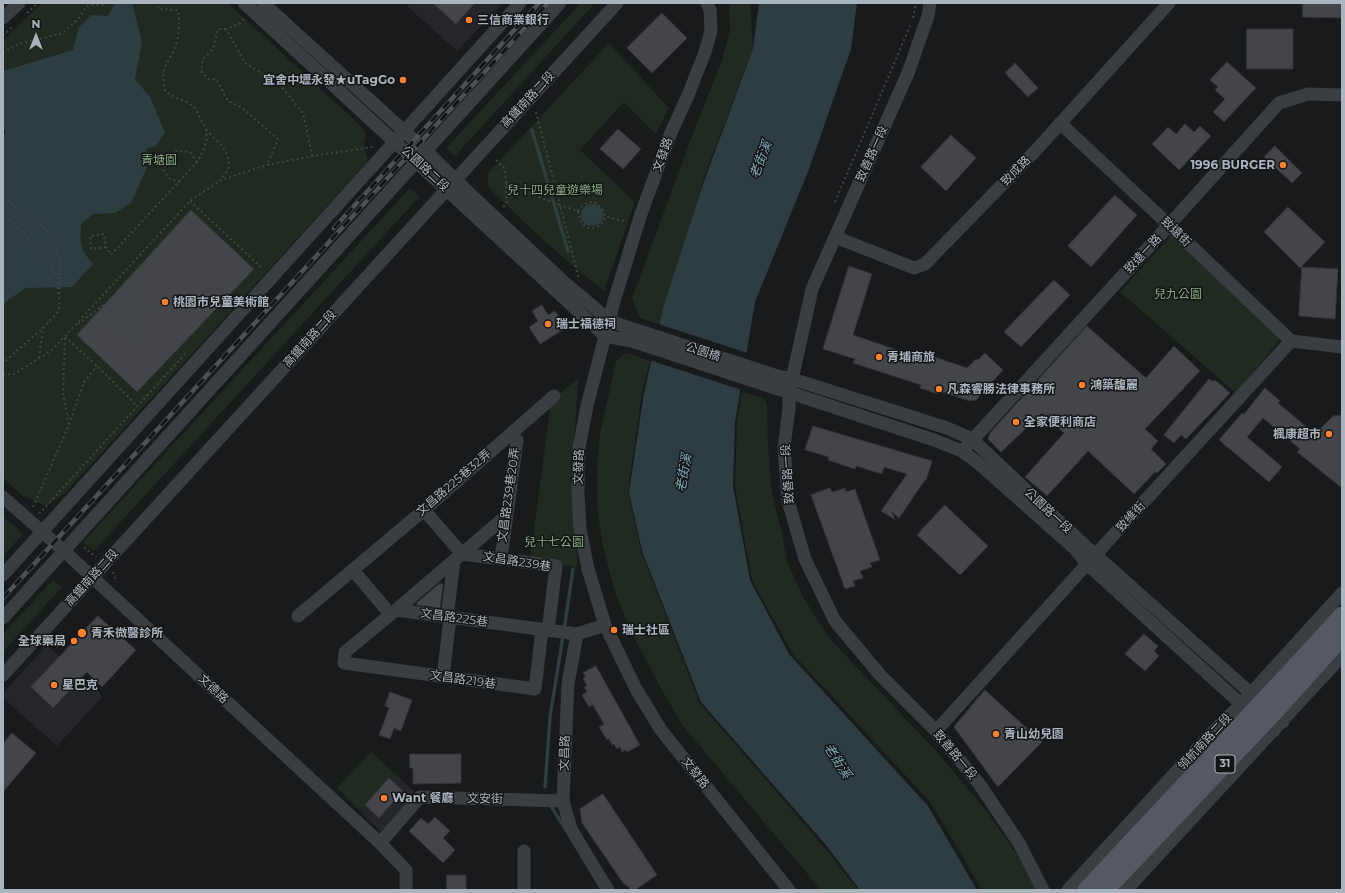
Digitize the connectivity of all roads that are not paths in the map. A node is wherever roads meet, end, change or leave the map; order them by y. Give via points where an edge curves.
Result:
1 (19, 3) edge
2 (263, 3) edge
3 (520, 3) edge
4 (560, 3) edge
5 (617, 3) edge
6 (707, 3) edge
7 (939, 3) edge
8 (1169, 3) edge
9 (246, 9) edge
10 (929, 9) edge
11 (3, 18) edge
12 (1342, 95) edge
13 (1060, 123) junction
14 (399, 136) junction
15 (426, 151) junction
16 (417, 162) junction
17 (451, 184) junction
18 (1169, 225) junction
19 (835, 238) junction
20 (609, 320) junction
21 (605, 336) junction
22 (634, 336) junction
23 (1291, 342) junction
24 (1342, 348) edge
25 (792, 379) junction
26 (769, 380) junction
27 (789, 393) junction
28 (554, 396) dead end
29 (511, 434) junction
30 (972, 439) junction
31 (962, 451) junction
32 (3, 497) edge
33 (424, 510) junction
34 (506, 516) junction
35 (42, 532) junction
36 (64, 550) junction
37 (458, 558) junction
38 (501, 559) junction
39 (1092, 559) junction
40 (353, 570) junction
41 (3, 575) edge
42 (92, 578) junction
43 (1342, 593) edge
44 (393, 612) junction
45 (1342, 615) edge
46 (298, 616) dead end
47 (448, 617) junction
48 (3, 618) edge
49 (605, 625) junction
50 (545, 631) junction
51 (577, 634) junction
52 (1342, 637) edge
53 (1342, 656) edge
54 (3, 675) edge
55 (443, 677) junction
56 (1263, 713) junction
57 (936, 732) junction
58 (563, 801) junction
59 (380, 843) junction
60 (524, 851) dead end
61 (786, 888) edge
62 (406, 890) edge
63 (524, 890) edge
64 (608, 890) edge
65 (1043, 890) edge
66 (1068, 890) edge
67 (1086, 890) edge
68 (1106, 890) edge
69 (1126, 890) edge

1 - 11 street
2 - 14 street, 公園路二段
3 - 14 street
4 - 15 street
5 - 17 street, 高鐵南路二段
6 - 20 street, 文發路 via 710,10 710,31 705,52 670,135 641,214
7 - 10 street
8 - 13 street, 致成路
9 - 14 street, 公園路二段
10 - 19 street, 致善路一段 via 908,73
12 - 18 street, 致遠一路 via 1308,94 1279,103
13 - 18 street, 致遠街
13 - 19 street, 致成路 via 925,264 914,268
14 - 15 street, 公園路二段
14 - 16 street, 公園路二段
14 - 35 street
15 - 16 street
15 - 17 street, 公園路二段
16 - 17 street, 公園路二段
16 - 36 street
17 - 20 street, 公園路二段
17 - 21 street, 公園路二段
17 - 42 street, 高鐵南路二段
18 - 23 street, 致遠街
18 - 30 street, 致遠一路
19 - 25 street, 致善路一段 via 812,289
20 - 21 street, 文發路
20 - 22 street
21 - 22 street
21 - 49 street, 文發路 via 581,435 578,494 580,529 588,569
22 - 26 street, 公園橋
23 - 24 street
23 - 39 street, 致維街
25 - 26 street, 公園路一段
25 - 27 street, 致善路一段
25 - 30 street, 公園路一段 via 947,428
26 - 27 street, 公園路一段
27 - 31 street, 公園路一段
27 - 57 street, 致善路一段 via 784,447 788,501 805,559 835,621 881,676
28 - 29 street, 文昌路225巷32弄
29 - 33 street, 文昌路225巷32弄
29 - 34 street, 文昌路239巷20弄 via 517,440
30 - 31 street, 致遠一路
30 - 39 street, 公園路一段
31 - 39 street, 公園路一段 via 1075,549
32 - 35 street, 文德路
33 - 37 street
33 - 40 street, 文昌路225巷32弄
34 - 37 street
34 - 38 street, 文昌路239巷20弄
35 - 36 street, 文德路
35 - 41 street
36 - 42 street, 文德路
36 - 48 street
37 - 38 street, 文昌路239巷
37 - 44 street
37 - 47 street
38 - 50 street, 文昌路239巷 via 556,566
39 - 56 street, 公園路一段
39 - 57 street, 致維街
40 - 44 street
40 - 46 street, 文昌路225巷32弄
42 - 54 street, 高鐵南路二段
42 - 59 street, 文德路
43 - 56 street, 領航南路二段 / 31
44 - 47 street, 文昌路225巷
44 - 55 street, 文昌路219巷 via 345,652 344,663
45 - 56 main road, 領航南路二段 / 31
47 - 50 street, 文昌路225巷
47 - 55 street
49 - 51 street
49 - 61 street, 文發路 via 636,689 661,730
50 - 51 street, 文昌路225巷
50 - 55 street, 文昌路219巷 via 535,689
51 - 58 street, 文昌路 via 568,684
52 - 56 main road, 領航南路二段 / 31
53 - 56 street, 領航南路二段 / 31
56 - 66 street, 領航南路二段 / 31 via 1200,747
56 - 67 main road, 領航南路二段 / 31
56 - 68 main road, 領航南路二段 / 31
56 - 69 street, 領航南路二段 / 31
57 - 65 street, 致善路一段 via 980,785 1019,843
58 - 59 street, 文安街 via 420,797
58 - 64 street, 文昌路 via 571,828
59 - 62 street, 文德路 via 406,870
60 - 63 street

